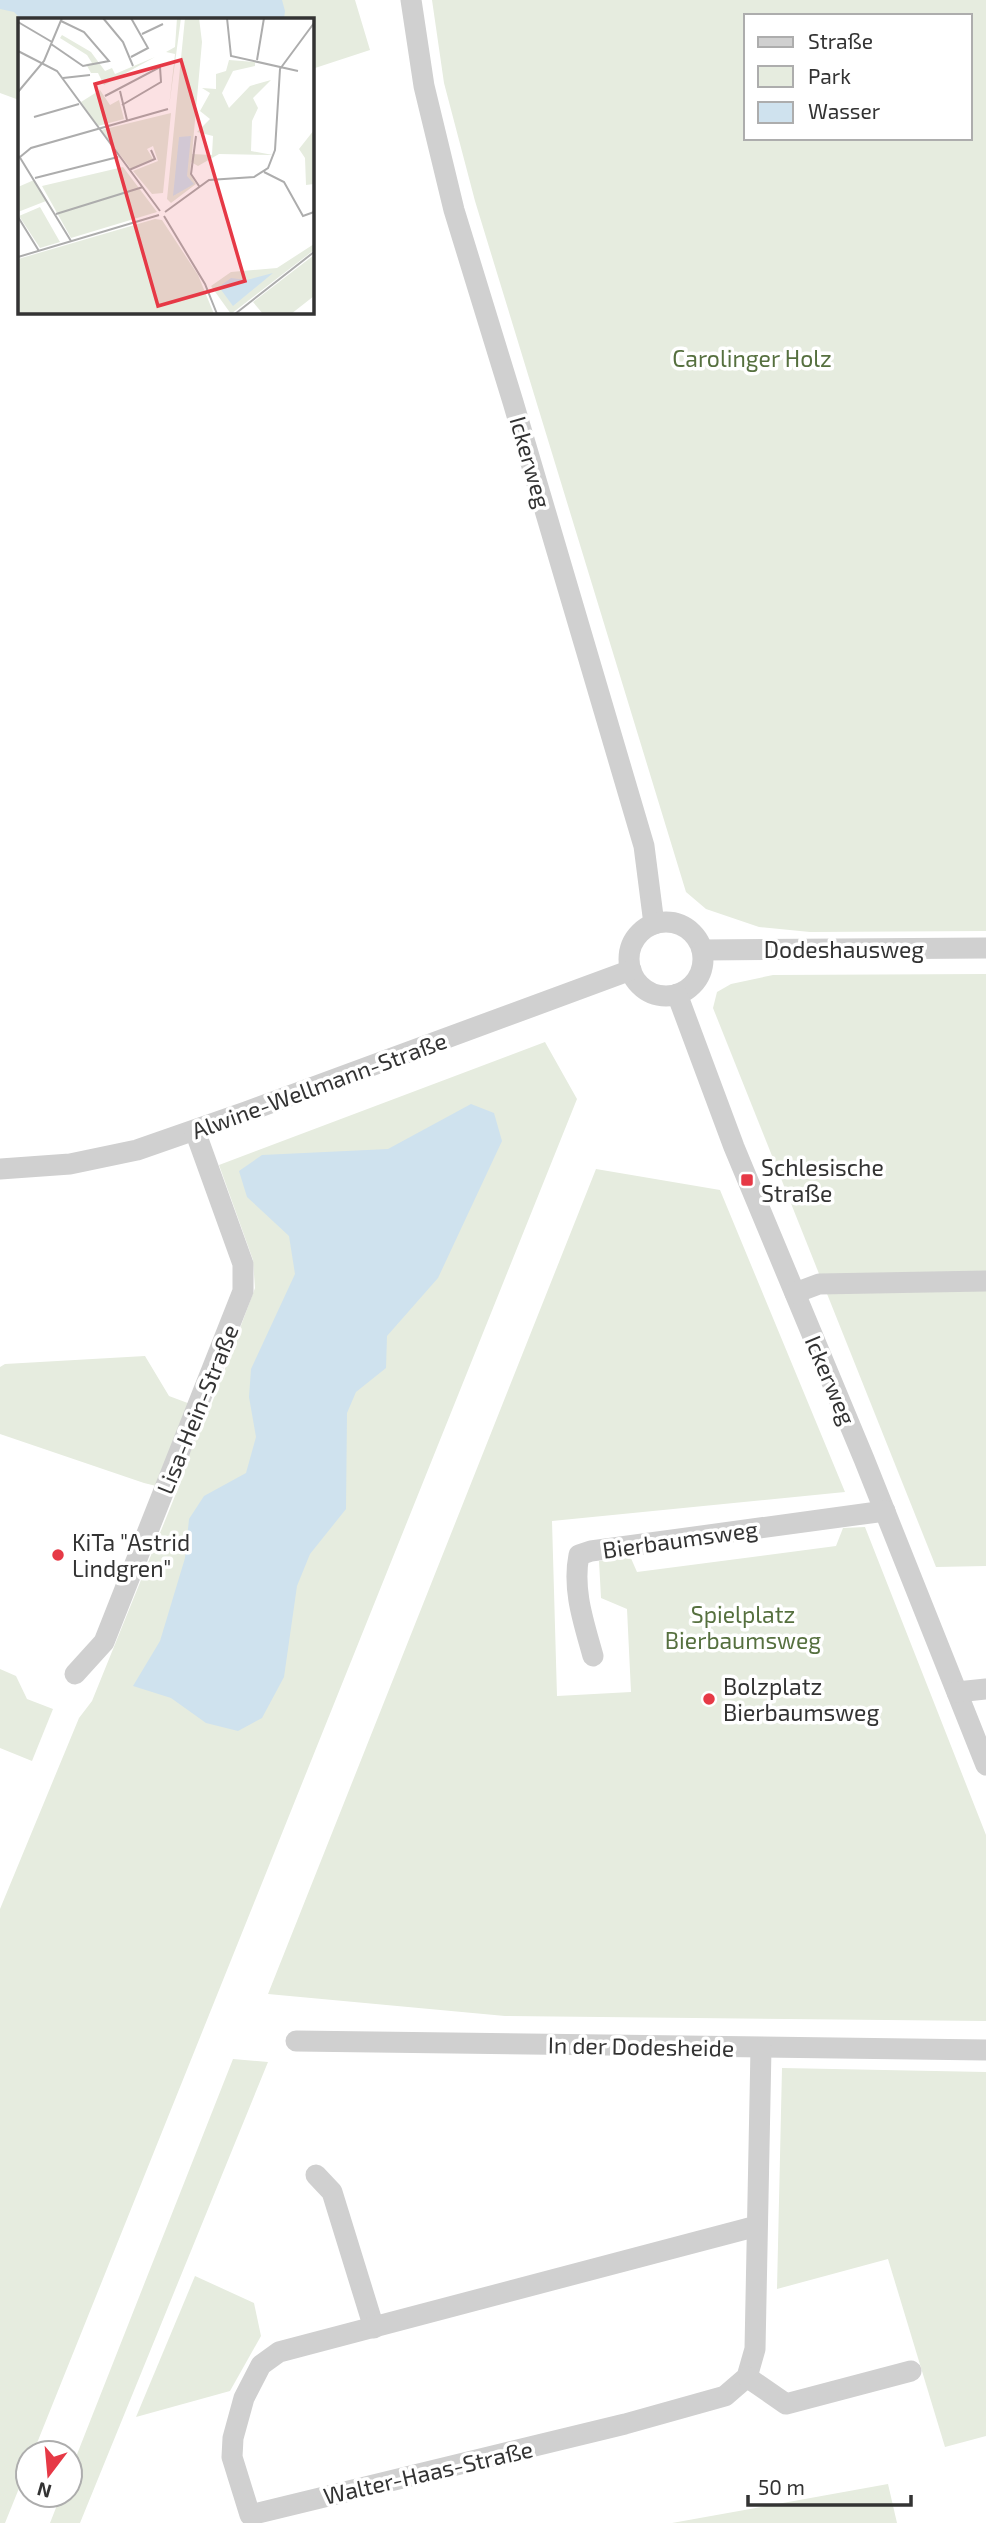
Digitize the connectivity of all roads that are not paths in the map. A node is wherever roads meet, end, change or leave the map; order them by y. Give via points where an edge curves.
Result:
1 (411, 0) edge
2 (654, 924) junction
3 (986, 948) edge
4 (702, 950) junction
5 (631, 970) junction
6 (677, 994) junction
7 (195, 1131) junction
8 (0, 1169) edge
9 (986, 1281) edge
10 (795, 1293) junction
11 (885, 1511) junction
12 (593, 1656) dead end
13 (75, 1674) dead end
14 (986, 1689) edge
15 (957, 1692) junction
16 (986, 1765) edge
17 (296, 2041) dead end
18 (761, 2048) junction
19 (986, 2050) edge
20 (316, 2175) dead end
21 (757, 2226) junction
22 (374, 2328) junction
23 (911, 2371) dead end
24 (747, 2377) junction

1 - 2 street, Ickerweg via 424,86 454,210 644,846
2 - 4 street via 666,922 689,929
2 - 5 street via 635,938 630,949
3 - 4 street, Dodeshausweg
4 - 6 street via 700,974 694,984
5 - 6 street via 648,992
5 - 7 street, Alwine-Wellmann-Straße
6 - 10 street, Ickerweg
7 - 8 street, Alwine-Wellmann-Straße via 137,1150 70,1164
7 - 13 street, Lisa-Hein-Straße via 243,1264 243,1291 104,1642
9 - 10 street via 819,1284
10 - 11 street, Ickerweg
11 - 12 street, Bierbaumsweg via 579,1555 577,1595
11 - 15 street, Ickerweg
14 - 15 street
15 - 16 street, Ickerweg
17 - 18 street, In der Dodesheide
18 - 19 street, In der Dodesheide
18 - 21 street
20 - 22 street via 332,2192
21 - 22 street, Walter-Haas-Straße
21 - 24 street via 755,2349
22 - 24 street, Walter-Haas-Straße via 279,2352 261,2365 244,2398 233,2438 232,2457 250,2515 625,2424 725,2396
23 - 24 street via 786,2404

